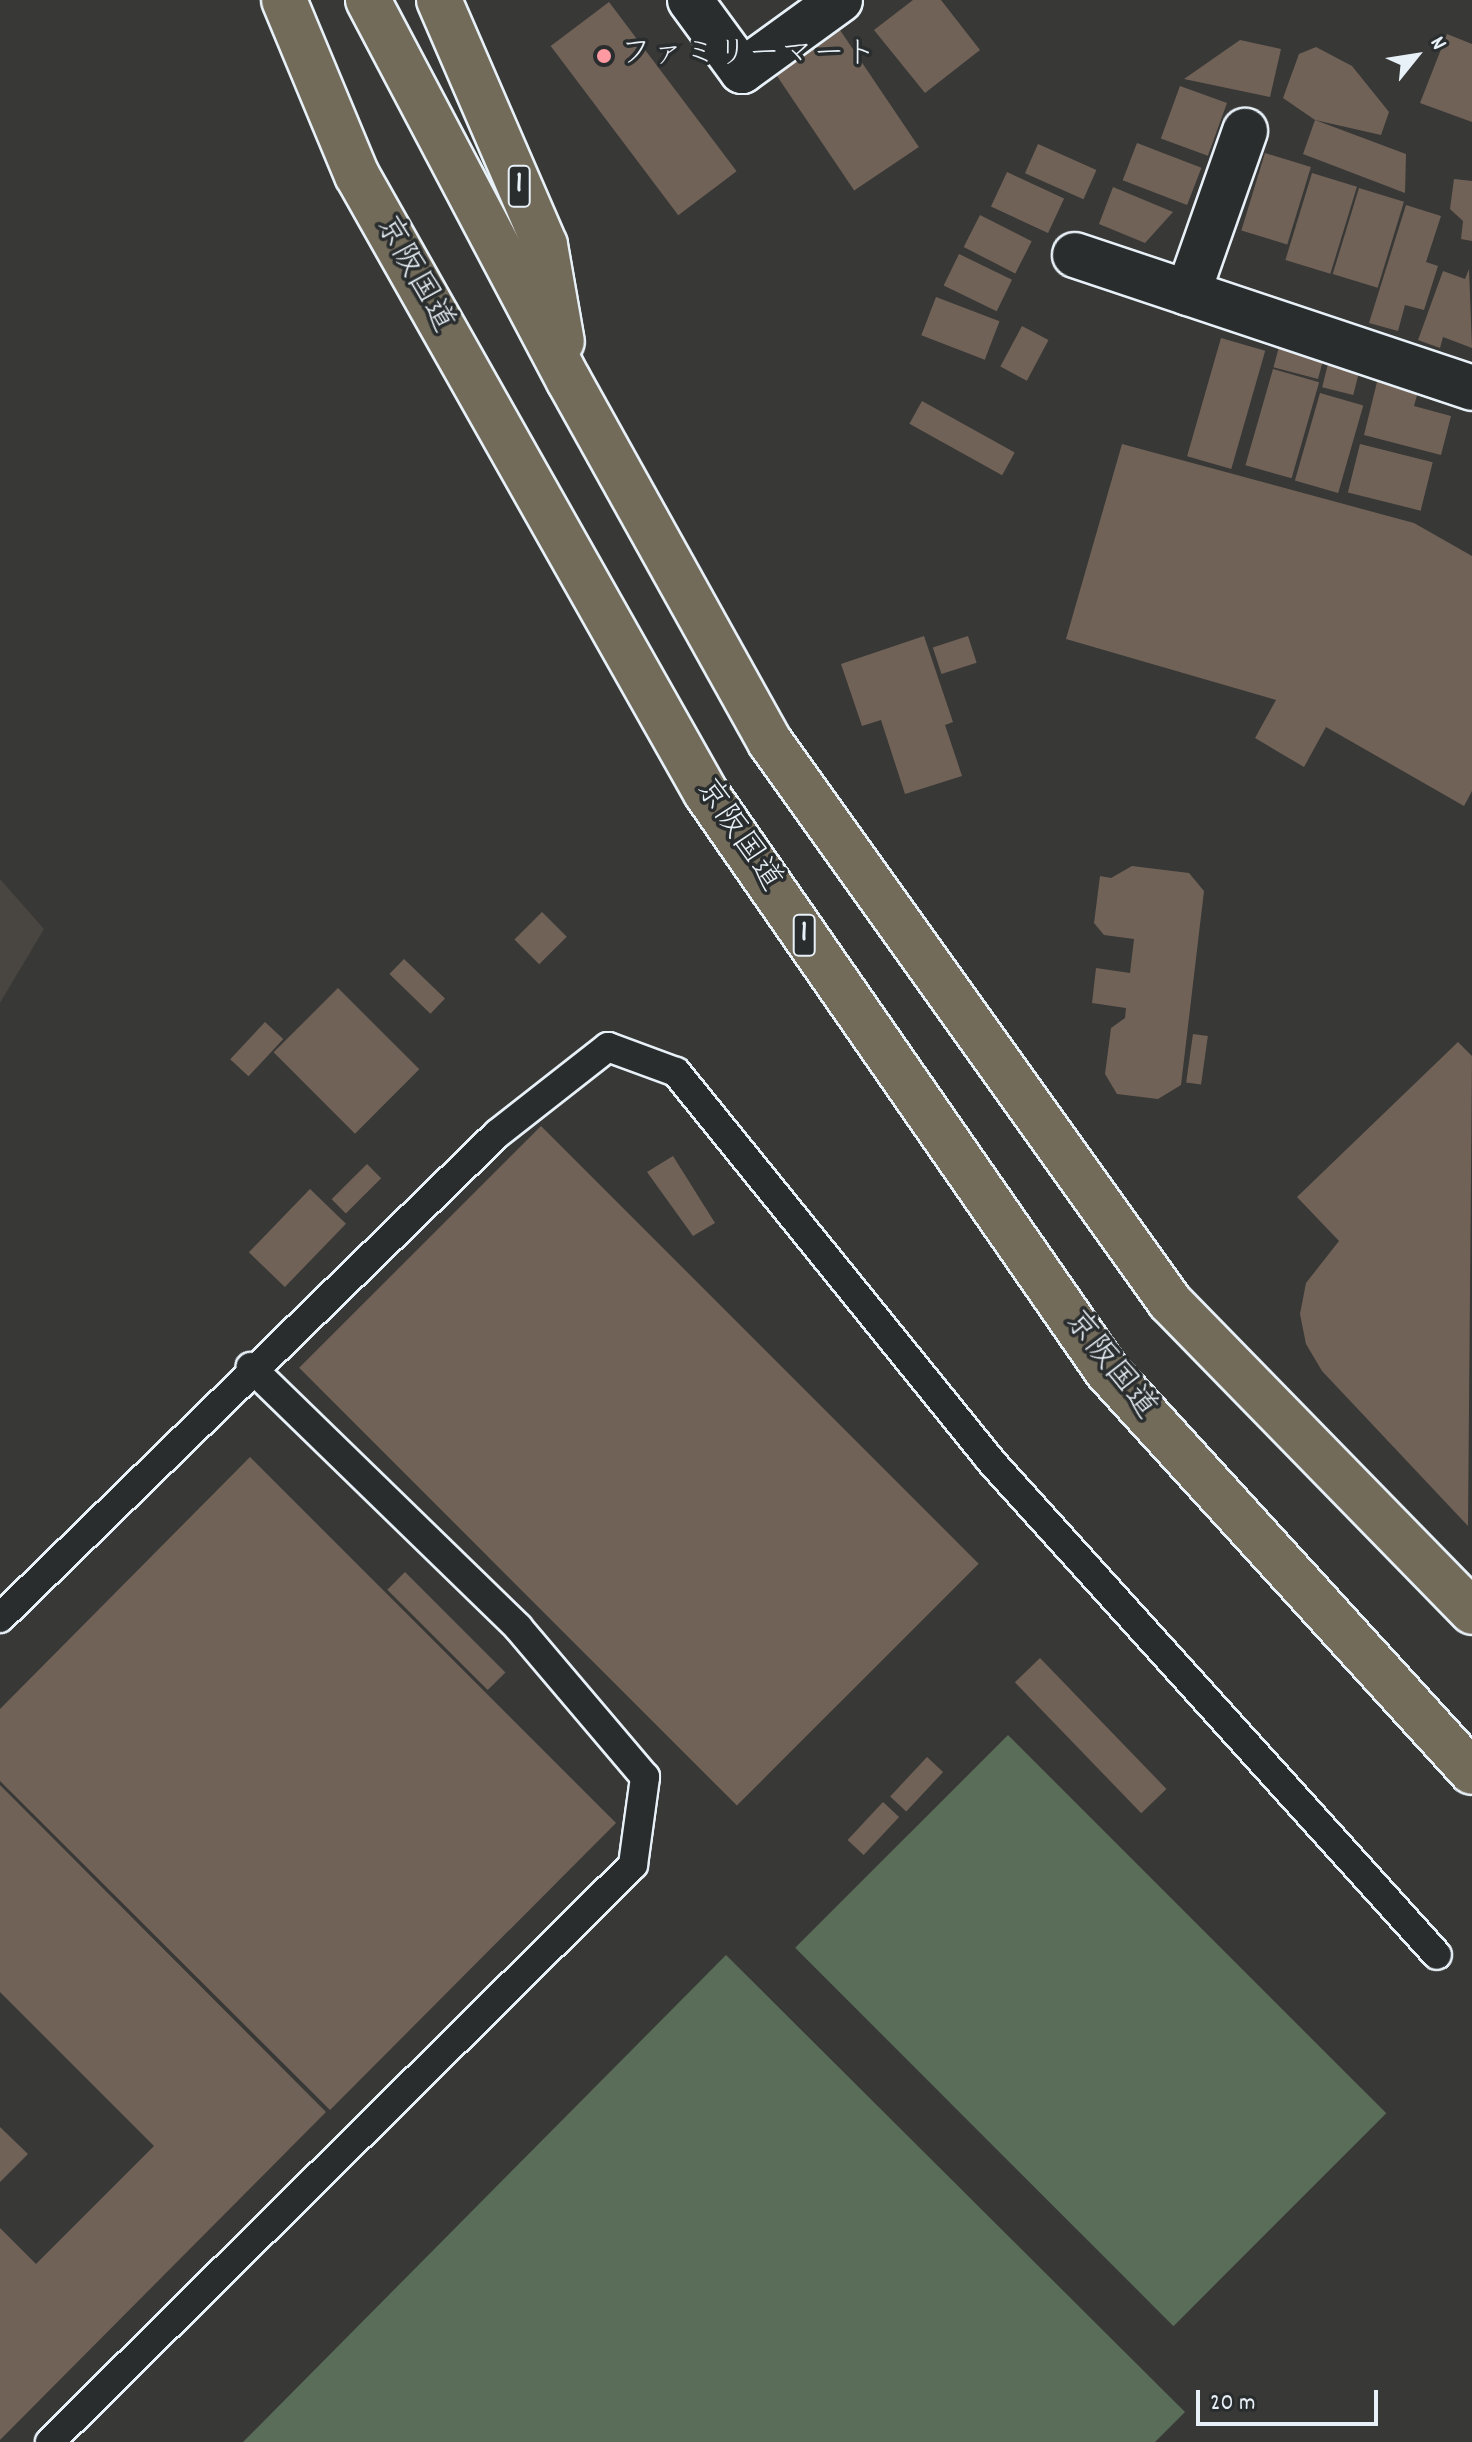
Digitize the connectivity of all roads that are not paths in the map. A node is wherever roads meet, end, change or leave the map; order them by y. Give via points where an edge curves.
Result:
1 (284, 0) edge
2 (368, 0) edge
3 (439, 0) edge
4 (690, 0) edge
5 (840, 0) edge
6 (1245, 131) dead end
7 (1075, 255) dead end
8 (1188, 293) junction
9 (569, 381) junction
10 (1472, 388) edge
11 (251, 1367) junction
12 (1471, 1608) edge
13 (0, 1618) edge
14 (1472, 1772) edge
15 (1437, 1955) dead end
16 (50, 2442) edge

1 - 14 highway, 京阪国道 / 1 via 357,175 706,793 1107,1371
2 - 9 highway, 1
3 - 9 highway, 1 via 545,245
4 - 5 street via 742,71
6 - 8 street
7 - 8 street
8 - 10 street
9 - 12 highway, 1 via 770,742 1170,1302
11 - 13 lane
11 - 15 lane via 497,1134 608,1047 676,1072 989,1459
11 - 16 lane via 518,1627 645,1777 633,1865

